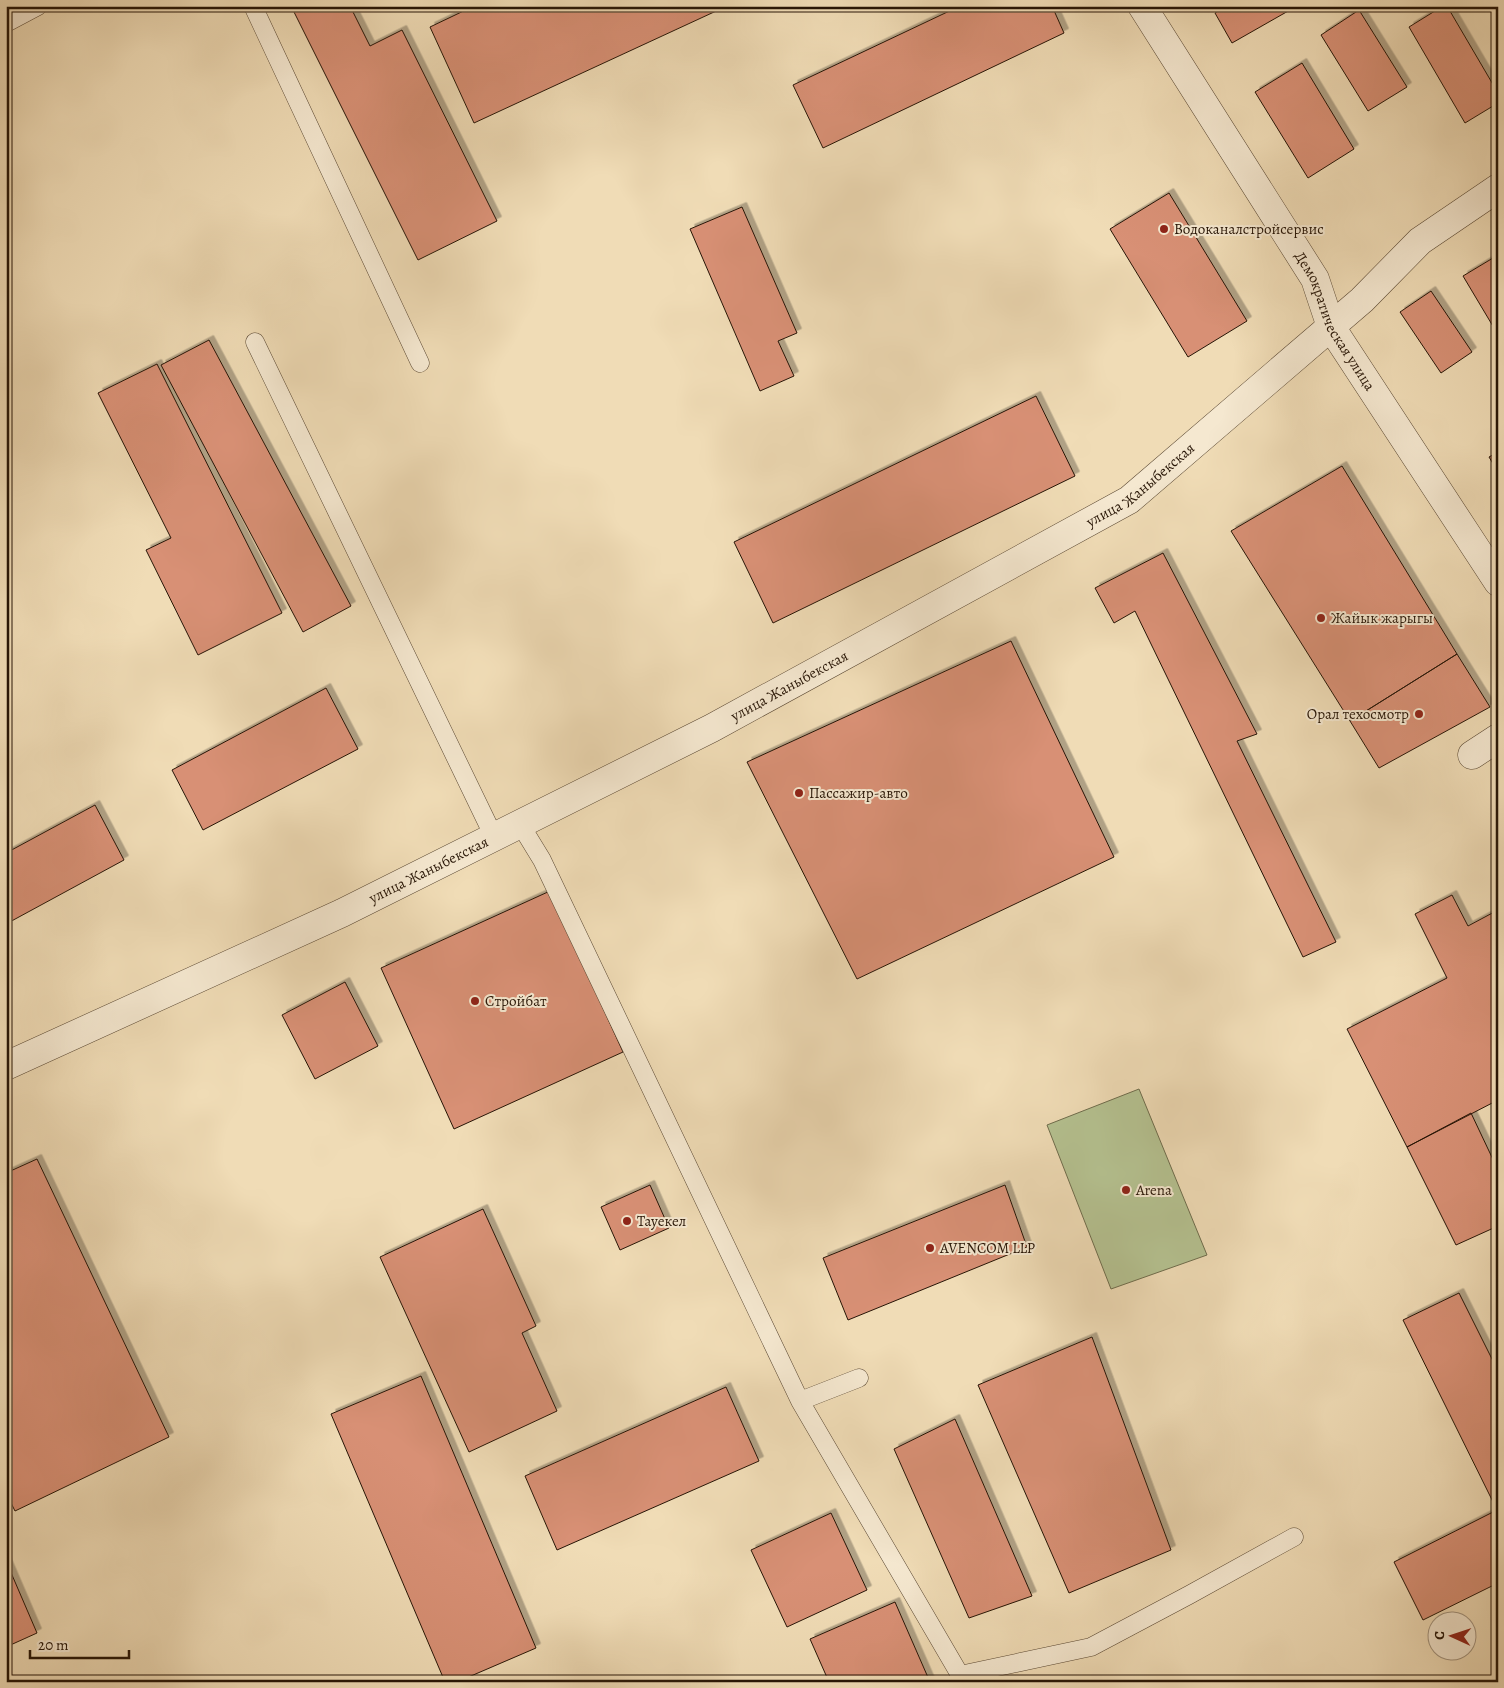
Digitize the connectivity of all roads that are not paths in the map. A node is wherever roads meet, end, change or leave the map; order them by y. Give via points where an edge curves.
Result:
1 (38, 6) edge
2 (253, 6) edge
3 (1142, 6) edge
4 (6, 23) edge
5 (1498, 188) edge
6 (1331, 327) junction
7 (255, 342) dead end
8 (420, 363) dead end
9 (1498, 582) edge
10 (1498, 738) edge
11 (1472, 755) dead end
12 (520, 824) junction
13 (494, 837) junction
14 (6, 1066) edge
15 (859, 1378) dead end
16 (800, 1401) junction
17 (1294, 1537) dead end
18 (965, 1679) edge

1 - 4 lane
2 - 8 lane
3 - 6 street, Демократическая улица via 1315,279
5 - 6 street, улица Жаныбекская via 1420,241
6 - 9 street, Демократическая улица
6 - 12 street, улица Жаныбекская via 1129,500 712,728
7 - 13 lane
10 - 11 street
12 - 13 street, улица Жаныбекская
12 - 16 lane via 546,869
13 - 14 street, улица Жаныбекская via 342,913
15 - 16 lane
16 - 18 lane
17 - 18 lane via 1091,1647

